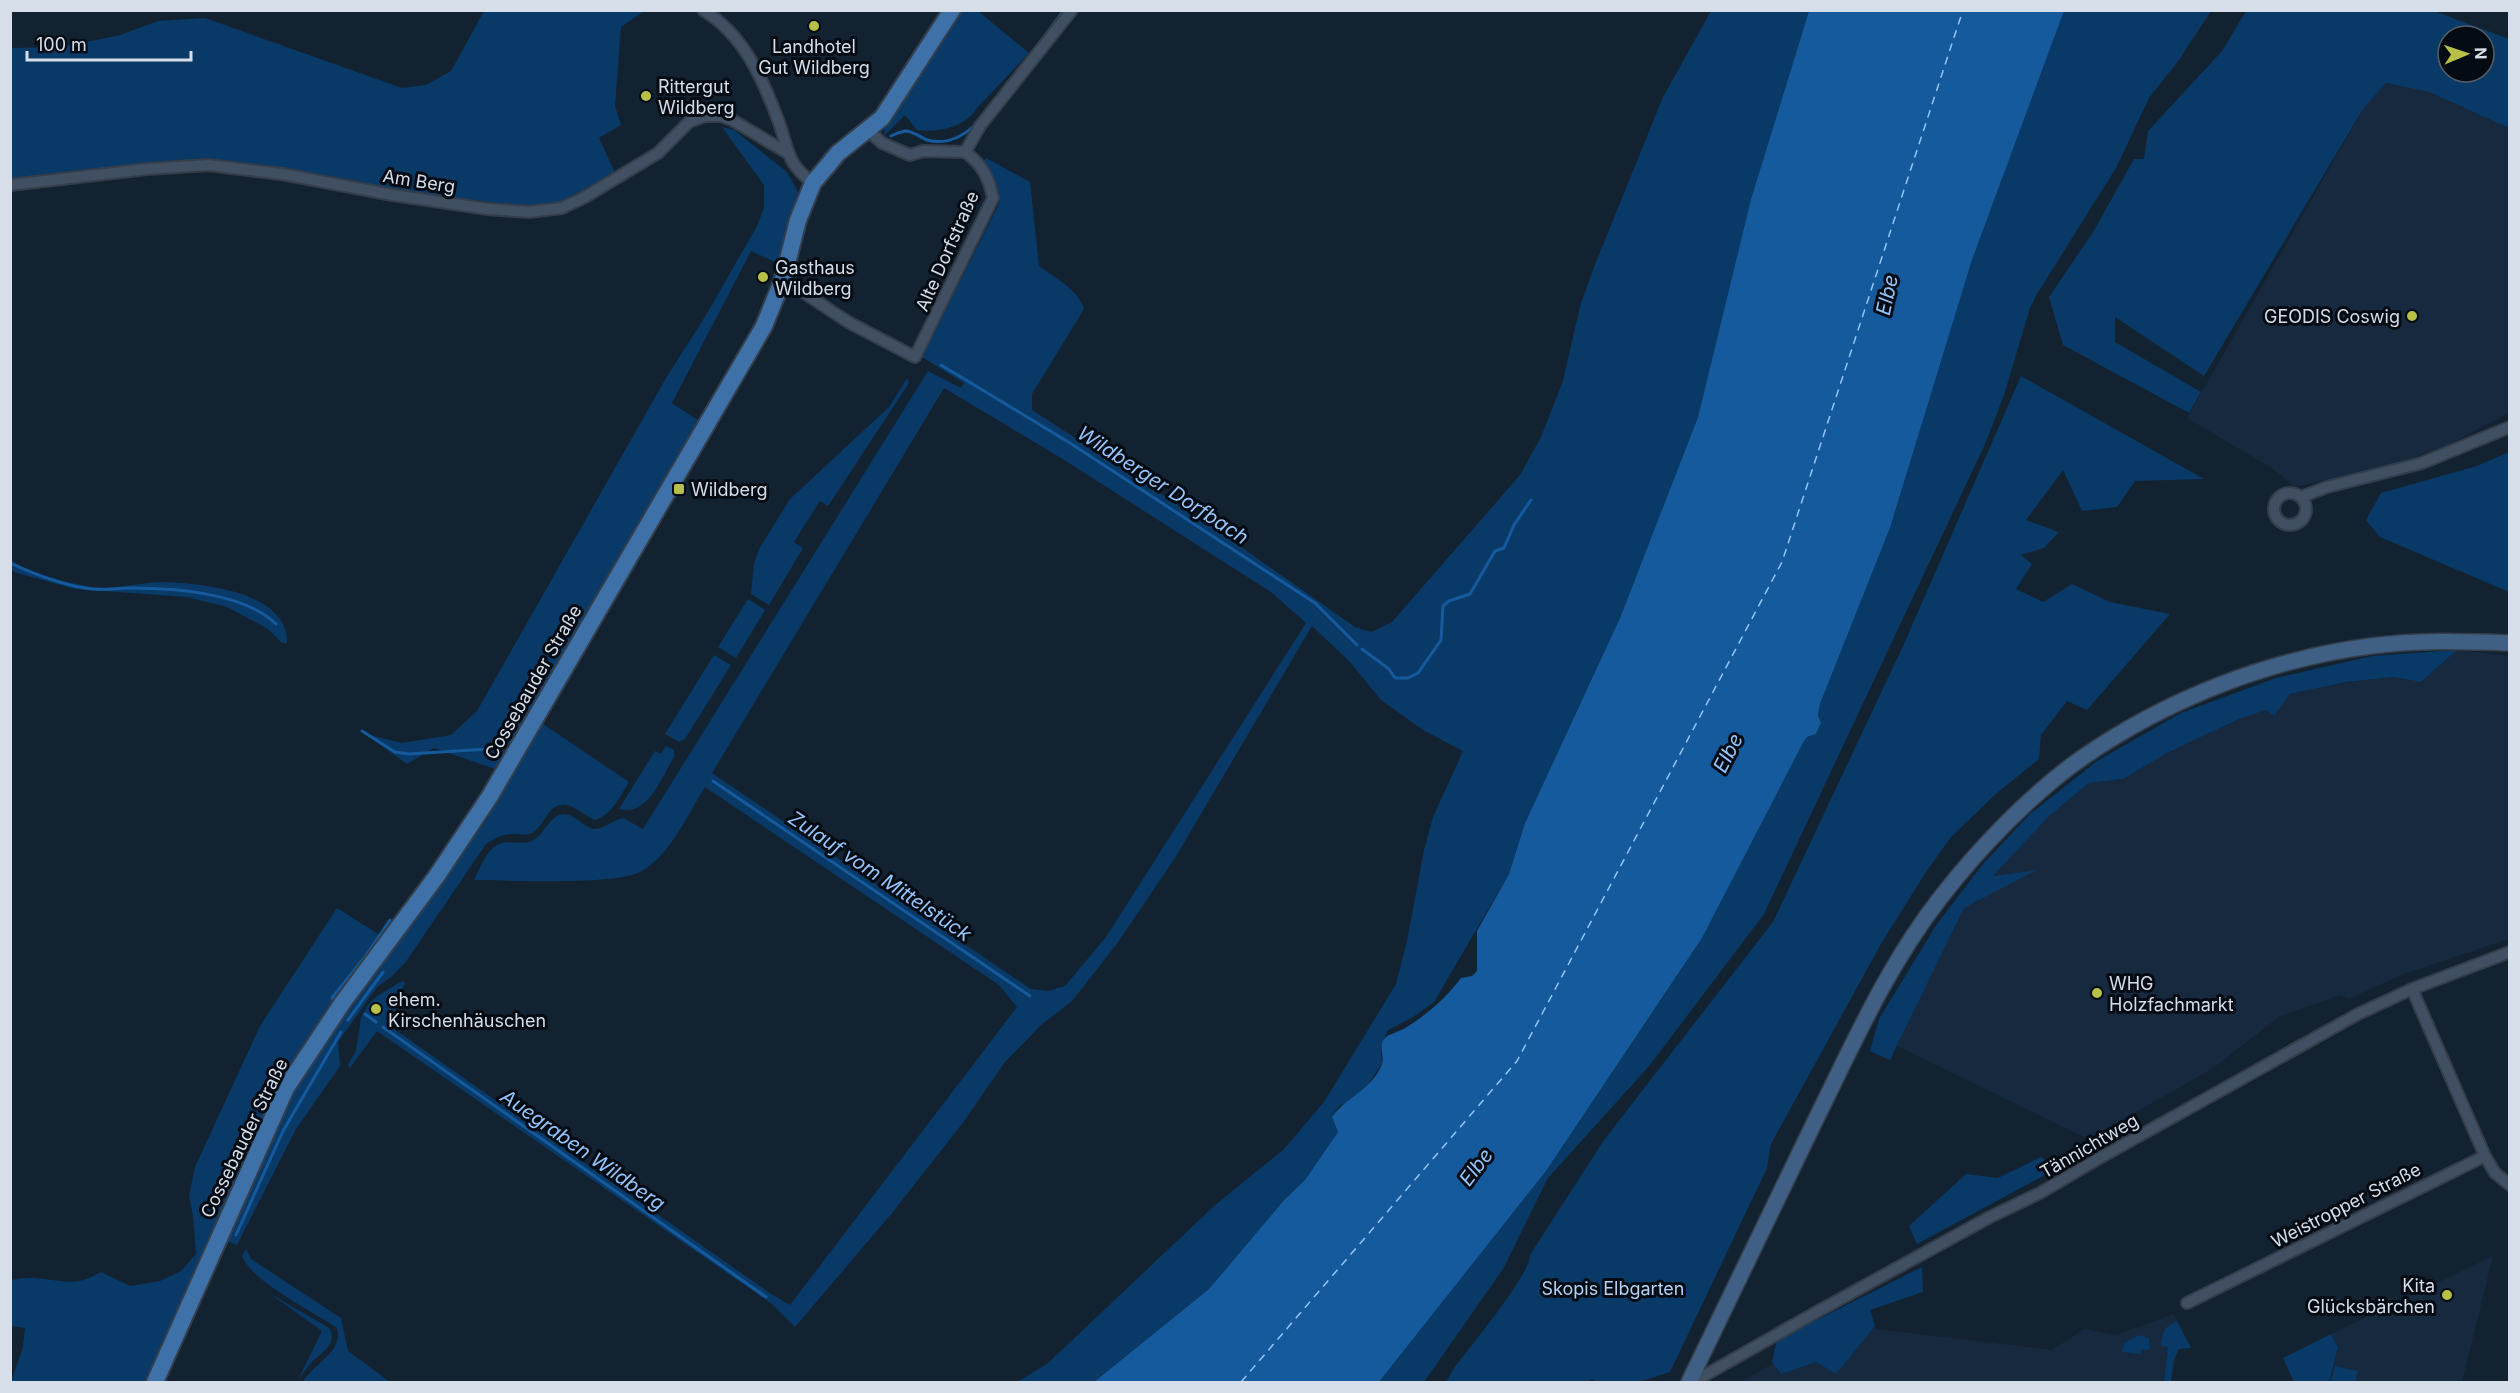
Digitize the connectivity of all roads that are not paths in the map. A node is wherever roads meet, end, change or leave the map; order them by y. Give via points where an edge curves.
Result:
1 (703, 10) edge
2 (952, 10) edge
3 (1072, 10) edge
4 (869, 131) junction
5 (786, 152) junction
6 (965, 152) junction
7 (813, 183) junction
8 (10, 185) edge
9 (783, 279) junction
10 (2510, 427) edge
11 (2301, 497) dead end
12 (2509, 642) edge
13 (2510, 952) edge
14 (2412, 989) junction
15 (2485, 1156) junction
16 (2510, 1185) edge
17 (2187, 1303) dead end
18 (155, 1383) edge
19 (1691, 1383) edge

1 - 5 street via 718,19 744,47 778,122
2 - 4 main road, Cossebauder Straße via 893,104
3 - 6 street via 980,126
4 - 6 street via 882,143 910,155 923,151
4 - 7 main road, Cossebauder Straße via 838,153
5 - 7 street via 799,172
5 - 8 street, Am Berg via 732,120 705,116 689,122 658,153 585,197 562,208 529,212 208,165
6 - 9 street, Alte Dorfstraße via 990,180 993,198 915,357 848,322
7 - 9 main road, Cossebauder Straße via 798,220
9 - 18 main road, Cossebauder Straße via 764,326 490,796 286,1088
10 - 11 street via 2422,463
12 - 19 main road via 2442,640 2371,646 2301,659 2223,683 2147,718 2081,759 2017,813 1940,898 1899,958 1862,1024
13 - 14 street, Tännichtweg
14 - 15 street
14 - 19 street, Tännichtweg via 2348,1019
15 - 16 street via 2495,1173
15 - 17 street, Weistropper Straße

